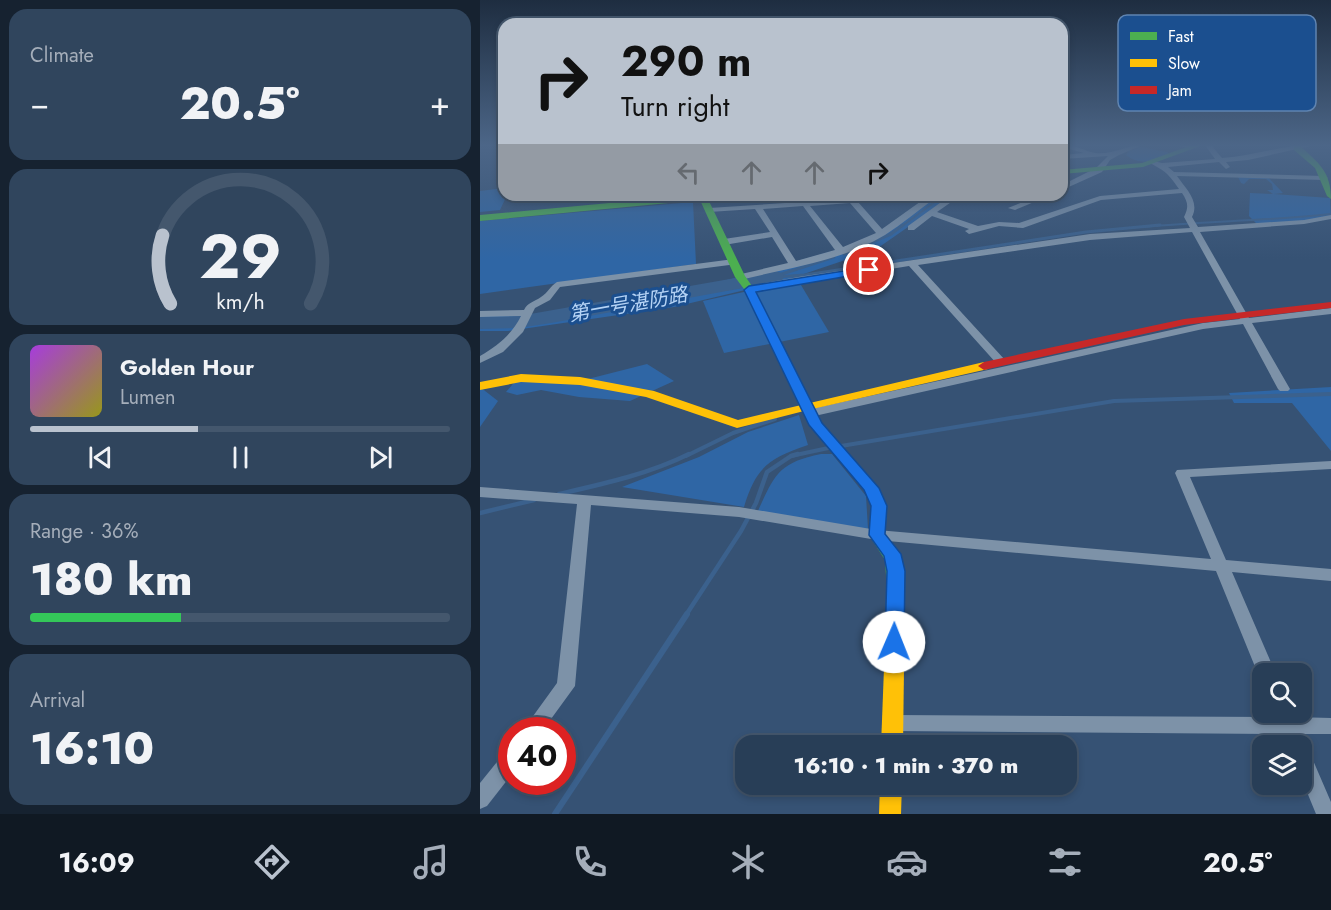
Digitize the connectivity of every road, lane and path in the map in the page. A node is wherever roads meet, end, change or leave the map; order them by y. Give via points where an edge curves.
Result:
1 (1177, 183) edge
2 (1182, 191) junction
3 (652, 201) edge
4 (704, 201) edge
5 (792, 201) edge
6 (805, 201) edge
7 (853, 201) edge
8 (926, 201) edge
9 (948, 201) edge
10 (1028, 201) edge
11 (1036, 201) edge
12 (1030, 204) junction
13 (758, 207) junction
14 (1012, 208) dead end
15 (709, 210) junction
16 (931, 213) junction
17 (480, 218) edge
18 (1044, 218) junction
19 (1331, 218) edge
20 (911, 228) dead end
21 (1194, 228) junction
22 (980, 229) junction
23 (969, 231) dead end
24 (881, 233) junction
25 (774, 234) junction
26 (724, 242) junction
27 (840, 250) junction
28 (734, 262) junction
29 (794, 263) junction
30 (911, 263) junction
31 (740, 277) junction
32 (749, 290) junction
33 (1331, 305) edge
34 (1331, 311) edge
35 (480, 314) edge
36 (526, 315) junction
37 (1244, 317) junction
38 (480, 360) edge
39 (1001, 362) junction
40 (480, 386) edge
41 (1284, 389) dead end
42 (808, 410) junction
43 (1331, 465) edge
44 (480, 492) edge
45 (585, 499) junction
46 (877, 535) junction
47 (1221, 564) junction
48 (1331, 575) edge
49 (1262, 663) edge
50 (542, 717) edge
51 (1252, 719) edge
52 (892, 723) junction
53 (1312, 723) edge
54 (1331, 726) edge
55 (892, 735) edge
56 (498, 776) edge
57 (1312, 781) edge
58 (891, 795) edge
59 (480, 800) edge
60 (890, 814) edge
61 (1326, 814) edge

1 - 2 street
2 - 18 street via 1100,198
2 - 21 street via 1190,200 1188,217
3 - 17 street
4 - 15 street
5 - 13 street
6 - 27 street
7 - 24 street
8 - 24 street
9 - 16 street
10 - 12 street
11 - 12 street
12 - 14 street
12 - 18 street
13 - 15 street
13 - 25 street
15 - 26 street
16 - 20 street
16 - 22 street
18 - 22 street via 1020,226 999,224
19 - 21 street
21 - 30 street via 1090,237
21 - 37 street
22 - 23 street
24 - 27 street
25 - 26 street
25 - 29 street
26 - 28 street
27 - 29 street
28 - 31 street
28 - 36 street via 557,285
29 - 31 street
30 - 32 street
30 - 39 street
31 - 32 street
32 - 42 street
33 - 37 street
34 - 37 street
35 - 36 street
36 - 38 street via 519,330 499,350
37 - 39 street via 1184,322
37 - 41 street
37 - 42 street
39 - 42 street
40 - 42 street via 521,378 580,381 649,394 737,424
42 - 46 street via 816,425 871,488 879,506
43 - 47 street via 1182,473
44 - 45 street
45 - 46 street via 739,512
45 - 50 street via 566,686
46 - 47 street
46 - 52 street via 893,554 896,571
47 - 48 street
47 - 49 street
51 - 52 street
52 - 55 street
53 - 54 street
56 - 59 street
57 - 61 street
58 - 60 street

